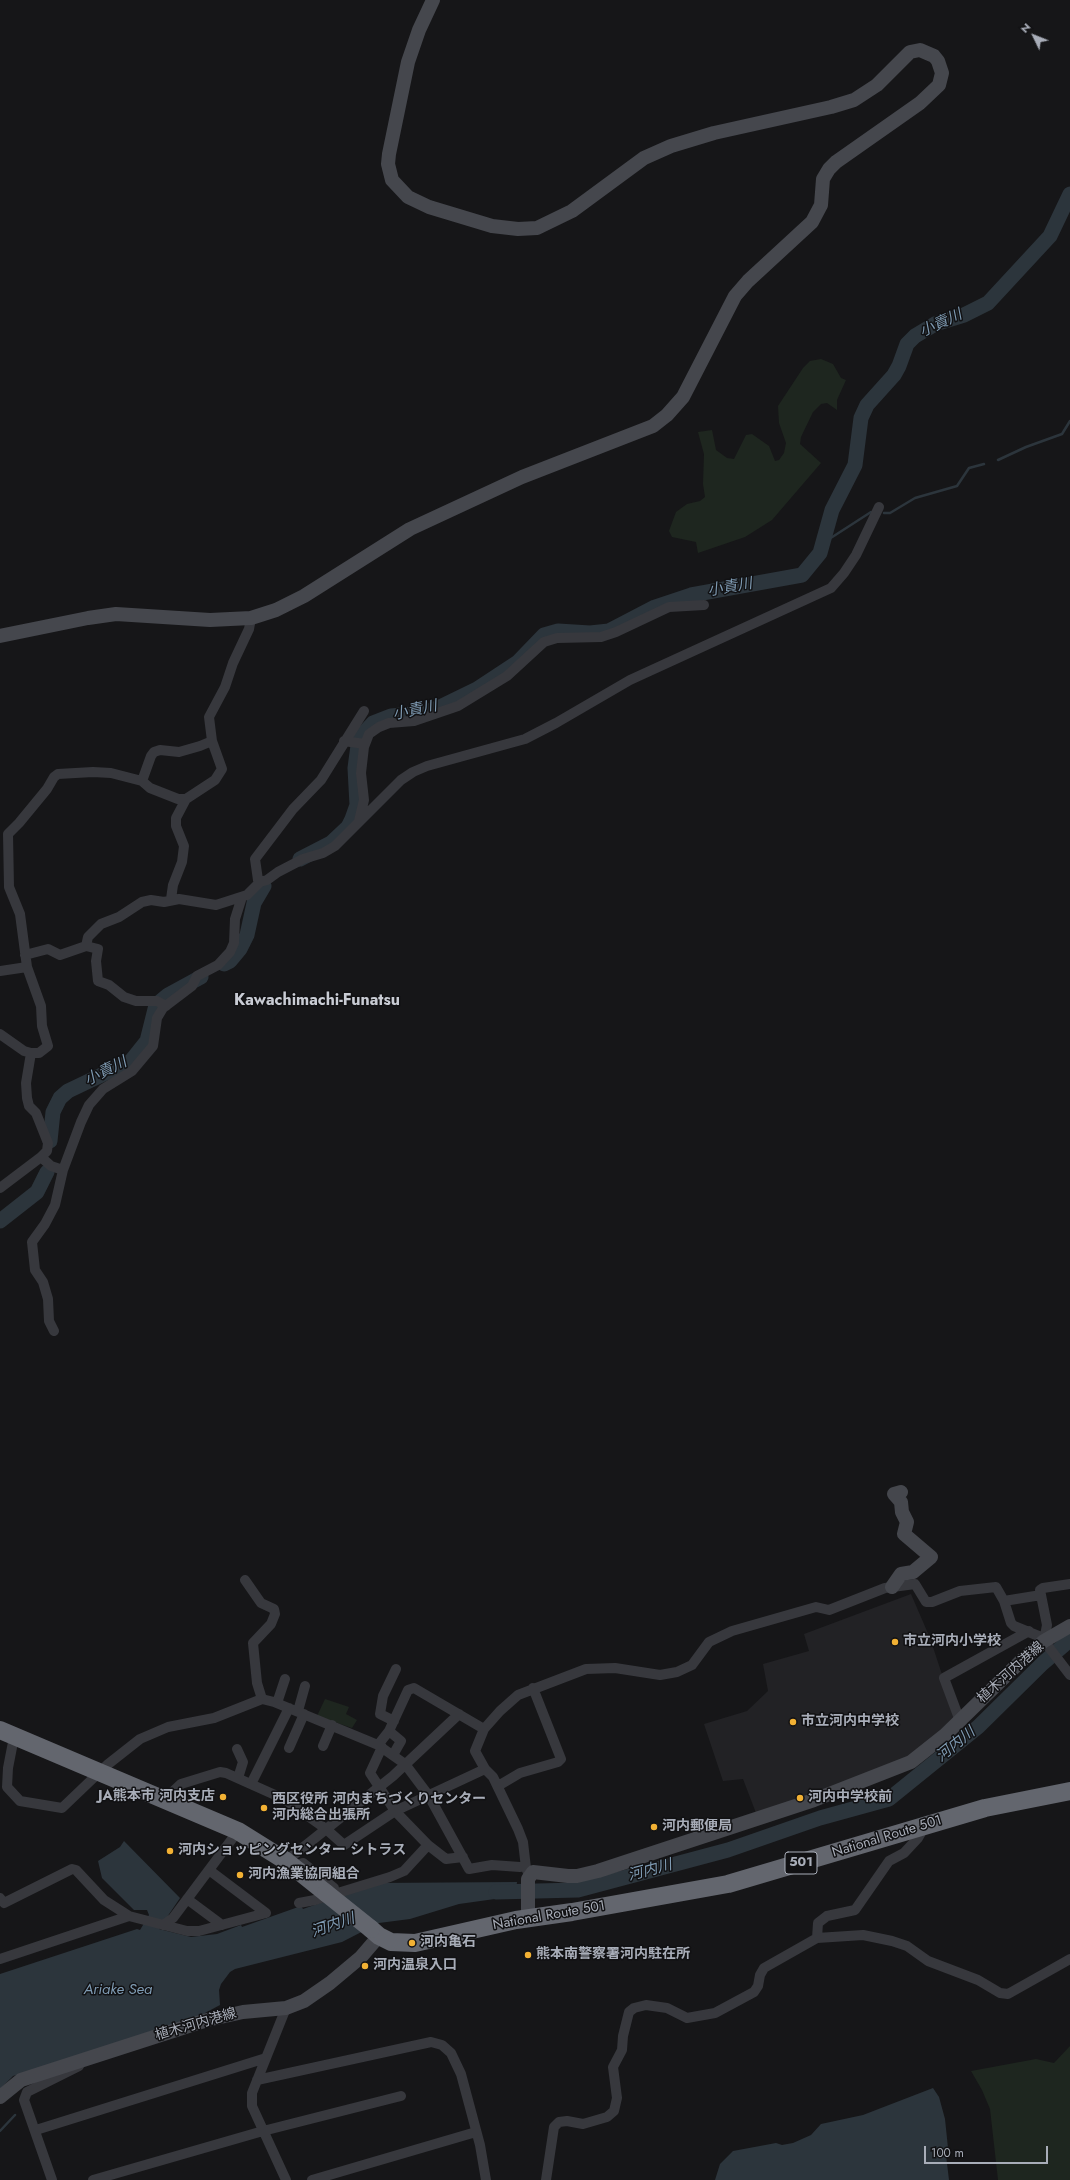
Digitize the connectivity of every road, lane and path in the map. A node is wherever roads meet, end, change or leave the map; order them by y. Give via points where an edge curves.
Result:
1 (434, 0) edge
2 (879, 507) dead end
3 (704, 605) dead end
4 (251, 618) junction
5 (0, 636) edge
6 (364, 711) dead end
7 (212, 741) junction
8 (344, 741) junction
9 (361, 743) junction
10 (142, 780) junction
11 (186, 799) junction
12 (356, 827) junction
13 (260, 882) junction
14 (242, 897) junction
15 (171, 899) junction
16 (86, 946) junction
17 (25, 955) junction
18 (26, 967) junction
19 (0, 970) edge
20 (162, 1004) junction
21 (0, 1034) edge
22 (31, 1054) junction
23 (41, 1157) junction
24 (64, 1170) junction
25 (0, 1188) edge
26 (54, 1331) dead end
27 (901, 1492) dead end
28 (245, 1580) dead end
29 (1070, 1584) edge
30 (892, 1587) junction
31 (1041, 1595) junction
32 (1004, 1601) junction
33 (1070, 1626) edge
34 (1029, 1631) junction
35 (1046, 1643) junction
36 (396, 1669) dead end
37 (1069, 1673) edge
38 (285, 1679) dead end
39 (305, 1686) dead end
40 (533, 1688) junction
41 (262, 1699) junction
42 (277, 1703) junction
43 (297, 1711) junction
44 (459, 1714) junction
45 (394, 1721) junction
46 (960, 1721) junction
47 (332, 1725) junction
48 (484, 1730) junction
49 (389, 1731) junction
50 (7, 1733) edge
51 (323, 1746) dead end
52 (380, 1746) junction
53 (289, 1748) dead end
54 (237, 1749) dead end
55 (392, 1755) junction
56 (405, 1764) junction
57 (485, 1769) junction
58 (99, 1772) junction
59 (238, 1778) junction
60 (251, 1784) junction
61 (4, 1786) edge
62 (498, 1786) junction
63 (379, 1788) junction
64 (1070, 1791) edge
65 (429, 1796) junction
66 (165, 1799) junction
67 (395, 1811) junction
68 (926, 1824) junction
69 (326, 1829) junction
70 (238, 1831) junction
71 (428, 1845) junction
72 (463, 1857) junction
73 (290, 1864) junction
74 (209, 1870) junction
75 (526, 1873) junction
76 (333, 1892) junction
77 (0, 1898) edge
78 (187, 1899) junction
79 (299, 1903) dead end
80 (528, 1913) junction
81 (134, 1917) junction
82 (163, 1925) junction
83 (222, 1925) junction
84 (375, 1932) junction
85 (818, 1938) junction
86 (0, 1959) edge
87 (1070, 1959) edge
88 (286, 2008) junction
89 (266, 2058) junction
90 (81, 2061) junction
91 (257, 2080) junction
92 (401, 2096) dead end
93 (0, 2097) edge
94 (36, 2130) junction
95 (263, 2131) junction
96 (476, 2132) junction
97 (52, 2180) edge
98 (93, 2180) edge
99 (286, 2180) edge
100 (312, 2180) edge
101 (486, 2180) edge
102 (546, 2180) edge

1 - 4 street via 419,30 407,69 389,154 388,164 392,180 408,197 429,207 492,226 537,228 572,211 644,158 670,146 854,100 877,85 910,52 920,50 934,56 942,73 939,86 920,103 829,169 823,179 821,205 812,222 735,296 683,397 667,415 652,426 634,434 573,456 453,508 386,543 304,596 276,610
2 - 12 street via 856,555 831,588 630,680 525,739 413,772 401,780
3 - 9 street via 669,607 601,637 557,638 544,642 507,676 458,706 414,721 389,723 369,734
4 - 5 street via 210,620 116,614
4 - 7 street via 249,629 225,687 209,717
6 - 8 street
7 - 10 street via 179,752 154,752
7 - 11 street via 222,769 215,780
8 - 9 street
8 - 13 street via 321,780 293,809 255,859
9 - 12 street via 364,800
10 - 11 street via 150,788 178,800
10 - 17 street via 110,773 58,774 8,834 9,887 20,914
11 - 15 street via 176,818 176,826 184,846
12 - 13 street via 323,853 303,859
13 - 14 street
14 - 15 street via 216,905
14 - 20 street via 235,918 234,943 230,952 218,965
15 - 16 street via 164,902 142,902 119,917 101,924 88,936
16 - 17 street via 60,955 48,949
16 - 20 street via 98,949 98,981 109,985 124,997
17 - 18 street
18 - 19 street
18 - 22 street via 41,1006 42,1026 48,1046 39,1053
20 - 24 street via 153,1046 132,1072 103,1089 89,1105
21 - 22 street via 24,1052
22 - 23 street via 26,1083 27,1098 48,1143 47,1151
23 - 24 street via 51,1166
23 - 25 street
24 - 26 street via 55,1205 32,1242 35,1270 43,1282 48,1299 49,1321
27 - 30 street via 894,1494 901,1502 907,1522 904,1534 931,1556 913,1572 901,1574
28 - 41 street via 261,1603 274,1610 275,1614 271,1624 253,1644 257,1683
29 - 31 street via 1043,1588 1040,1590
30 - 32 street via 915,1584 926,1602 955,1592 996,1587
30 - 40 street via 829,1610 816,1607 732,1631 709,1642 692,1665 677,1672 660,1675 615,1668 586,1669
31 - 32 street
31 - 35 street via 1047,1625
32 - 34 street via 1011,1623
33 - 35 street, 植木河内港線
34 - 35 street via 1041,1637
34 - 46 street via 944,1678
35 - 37 street
35 - 46 street, 植木河内港線 via 1007,1674
36 - 45 street via 383,1696 380,1714
38 - 42 street
39 - 43 street
40 - 48 street via 518,1695
40 - 62 street via 561,1759 520,1773
41 - 42 street
41 - 58 street via 214,1718 168,1726 140,1739
42 - 43 street
43 - 47 street
43 - 53 street
43 - 60 street
44 - 45 street via 414,1688 408,1690
44 - 48 street
44 - 56 street
45 - 49 street
46 - 75 street, 植木河内港線 via 911,1762 814,1800 577,1876
47 - 51 street
47 - 52 street
48 - 57 street via 475,1751
49 - 52 street
49 - 55 street via 402,1741
50 - 58 highway, National Route 501 / 501
50 - 61 street via 8,1768
52 - 55 street
52 - 63 street via 370,1773
54 - 59 street via 243,1762
55 - 56 street
56 - 63 street
56 - 65 street
57 - 62 street via 494,1777
57 - 65 street
58 - 61 street via 62,1808 20,1801
58 - 66 highway, National Route 501 / 501
59 - 60 street
59 - 66 street via 220,1772 181,1784
60 - 69 street via 284,1799
62 - 75 street via 523,1842
63 - 67 street
63 - 69 street
64 - 68 highway, National Route 501 / 501 via 985,1808
65 - 67 street
65 - 72 street
66 - 70 highway, National Route 501 / 501
67 - 69 street via 344,1845
67 - 71 street
68 - 80 highway, National Route 501 / 501 via 728,1884 572,1912
68 - 85 street via 918,1838 904,1853 889,1861 860,1905 848,1912 827,1916 818,1923
69 - 73 street
70 - 73 highway, National Route 501 / 501
70 - 74 street
71 - 72 street via 446,1859
71 - 76 street via 404,1871
72 - 75 street via 472,1870 492,1865
73 - 76 highway, National Route 501 / 501
74 - 78 street
74 - 83 street via 266,1913
75 - 80 street
76 - 79 street
76 - 84 highway, National Route 501 / 501, bridge
77 - 81 street via 4,1903 72,1869 76,1870 104,1900
78 - 82 street via 173,1918
78 - 83 street
80 - 84 highway, National Route 501 / 501 via 415,1943 391,1942
81 - 82 street
81 - 86 street
82 - 83 street via 187,1932
84 - 88 street, 植木河内港線 via 361,1957 304,2001
85 - 87 street via 863,1935 892,1941 907,1946 928,1961 978,1980 1000,1993 1008,1994
85 - 102 street via 764,1968 754,1992 715,2013 687,2018 667,2008 646,2005 629,2012 622,2050 613,2067 617,2098 614,2111 607,2117 583,2124 567,2121 559,2122 554,2127
88 - 89 street
88 - 90 street, 植木河内港線 via 243,2012 207,2020
89 - 91 street
89 - 94 street
90 - 93 street, 植木河内港線 via 21,2080
90 - 94 street via 78,2068 27,2092 24,2100
91 - 95 street via 252,2093 252,2106
91 - 96 street via 431,2042 442,2045 451,2053 461,2074
92 - 95 street
94 - 97 street
95 - 98 street
95 - 99 street
96 - 100 street
96 - 101 street

